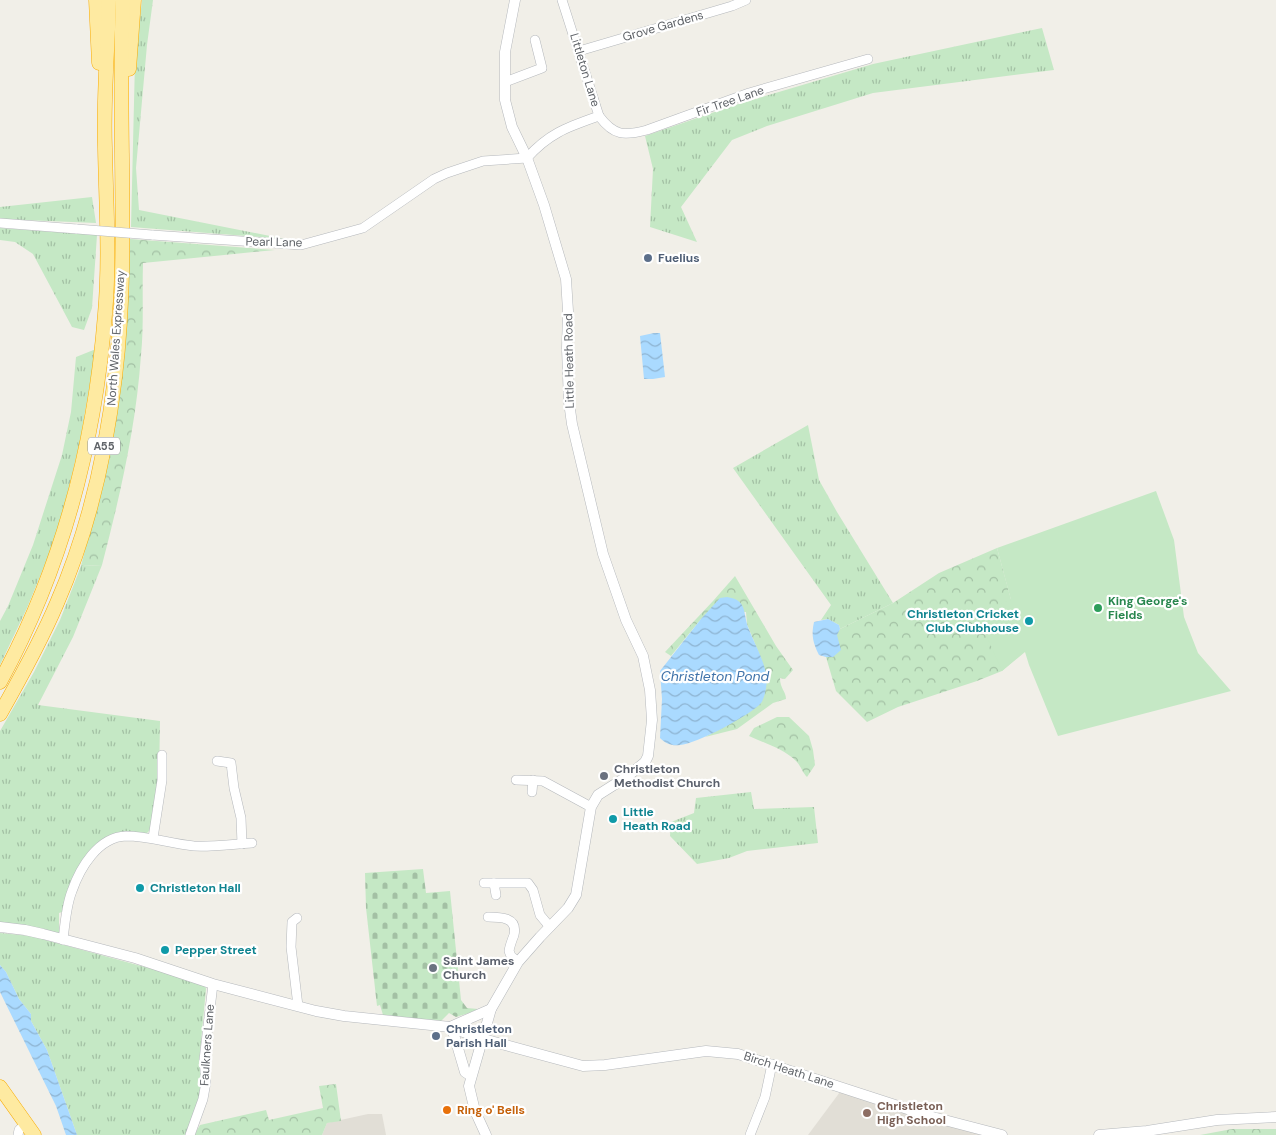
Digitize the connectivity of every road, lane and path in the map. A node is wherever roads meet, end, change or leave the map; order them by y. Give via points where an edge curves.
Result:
1 (96, 0) edge
2 (109, 0) edge
3 (123, 0) edge
4 (134, 0) edge
5 (515, 0) edge
6 (562, 0) edge
7 (746, 0) edge
8 (535, 40) dead end
9 (579, 51) junction
10 (868, 59) dead end
11 (505, 82) junction
12 (599, 116) junction
13 (104, 146) junction
14 (527, 158) junction
15 (121, 160) junction
16 (0, 223) edge
17 (0, 682) edge
18 (0, 714) edge
19 (162, 756) dead end
20 (217, 761) dead end
21 (516, 780) dead end
22 (532, 780) junction
23 (532, 792) dead end
24 (591, 807) junction
25 (153, 838) junction
26 (252, 843) dead end
27 (242, 844) junction
28 (484, 883) dead end
29 (494, 883) junction
30 (496, 895) dead end
31 (297, 918) dead end
32 (488, 918) dead end
33 (0, 927) edge
34 (550, 927) junction
35 (63, 940) junction
36 (518, 962) junction
37 (213, 984) junction
38 (298, 1006) junction
39 (491, 1009) junction
40 (451, 1028) junction
41 (483, 1038) junction
42 (772, 1064) junction
43 (471, 1076) junction
44 (0, 1087) edge
45 (1276, 1117) edge
46 (26, 1123) junction
47 (18, 1135) edge
48 (34, 1135) edge
49 (190, 1135) edge
50 (486, 1135) edge
51 (750, 1135) edge
52 (1002, 1135) edge
53 (1098, 1135) edge

1 - 13 highway
2 - 13 highway, North Wales Expressway / A55
3 - 15 highway, North Wales Expressway / A55
4 - 15 highway
5 - 11 street via 505,52
6 - 9 street, Littleton Lane
7 - 9 street, Grove Gardens
8 - 11 street via 542,68
9 - 12 street, Littleton Lane
10 - 12 street, Fir Tree Lane via 749,93 633,134 608,129
11 - 14 street via 510,118
12 - 14 street, Littleton Lane via 561,130 539,144
13 - 17 highway, North Wales Expressway / A55 via 106,313 92,423 66,530 40,599
14 - 16 street, Pearl Lane, bridge via 483,161 447,173 362,228 300,245
14 - 24 street, Little Heath Road via 566,279 569,402 582,472 603,554 626,620 643,656 650,690 652,720 648,756 628,776 598,795
15 - 18 highway, North Wales Expressway / A55 via 118,346 109,421 98,475 83,531 58,602 29,664
19 - 25 street via 162,780
20 - 27 street via 231,763 241,818
21 - 22 street
22 - 23 street
22 - 24 street via 543,780
24 - 34 street via 576,895
25 - 27 street via 194,846
25 - 35 street via 123,836 102,845 93,853 72,892
26 - 27 street
28 - 29 street
29 - 30 street
29 - 34 street via 528,883 540,916
31 - 38 street via 292,922 291,947
32 - 36 street via 502,917 512,923 514,933 509,951
33 - 35 street
34 - 36 street
35 - 37 street via 135,958
36 - 39 street
37 - 38 street
37 - 49 street, Faulkners Lane via 204,1060 206,1082
38 - 40 street via 344,1016
39 - 40 street
39 - 41 street
40 - 41 street
40 - 43 street via 465,1072
41 - 42 street, Birch Heath Lane via 583,1066 706,1051 738,1054
41 - 43 street
42 - 51 street
42 - 52 street, Birch Heath Lane via 929,1116
43 - 50 street via 469,1086 475,1111
44 - 46 highway
45 - 53 street via 1217,1120
46 - 47 street
46 - 48 highway

